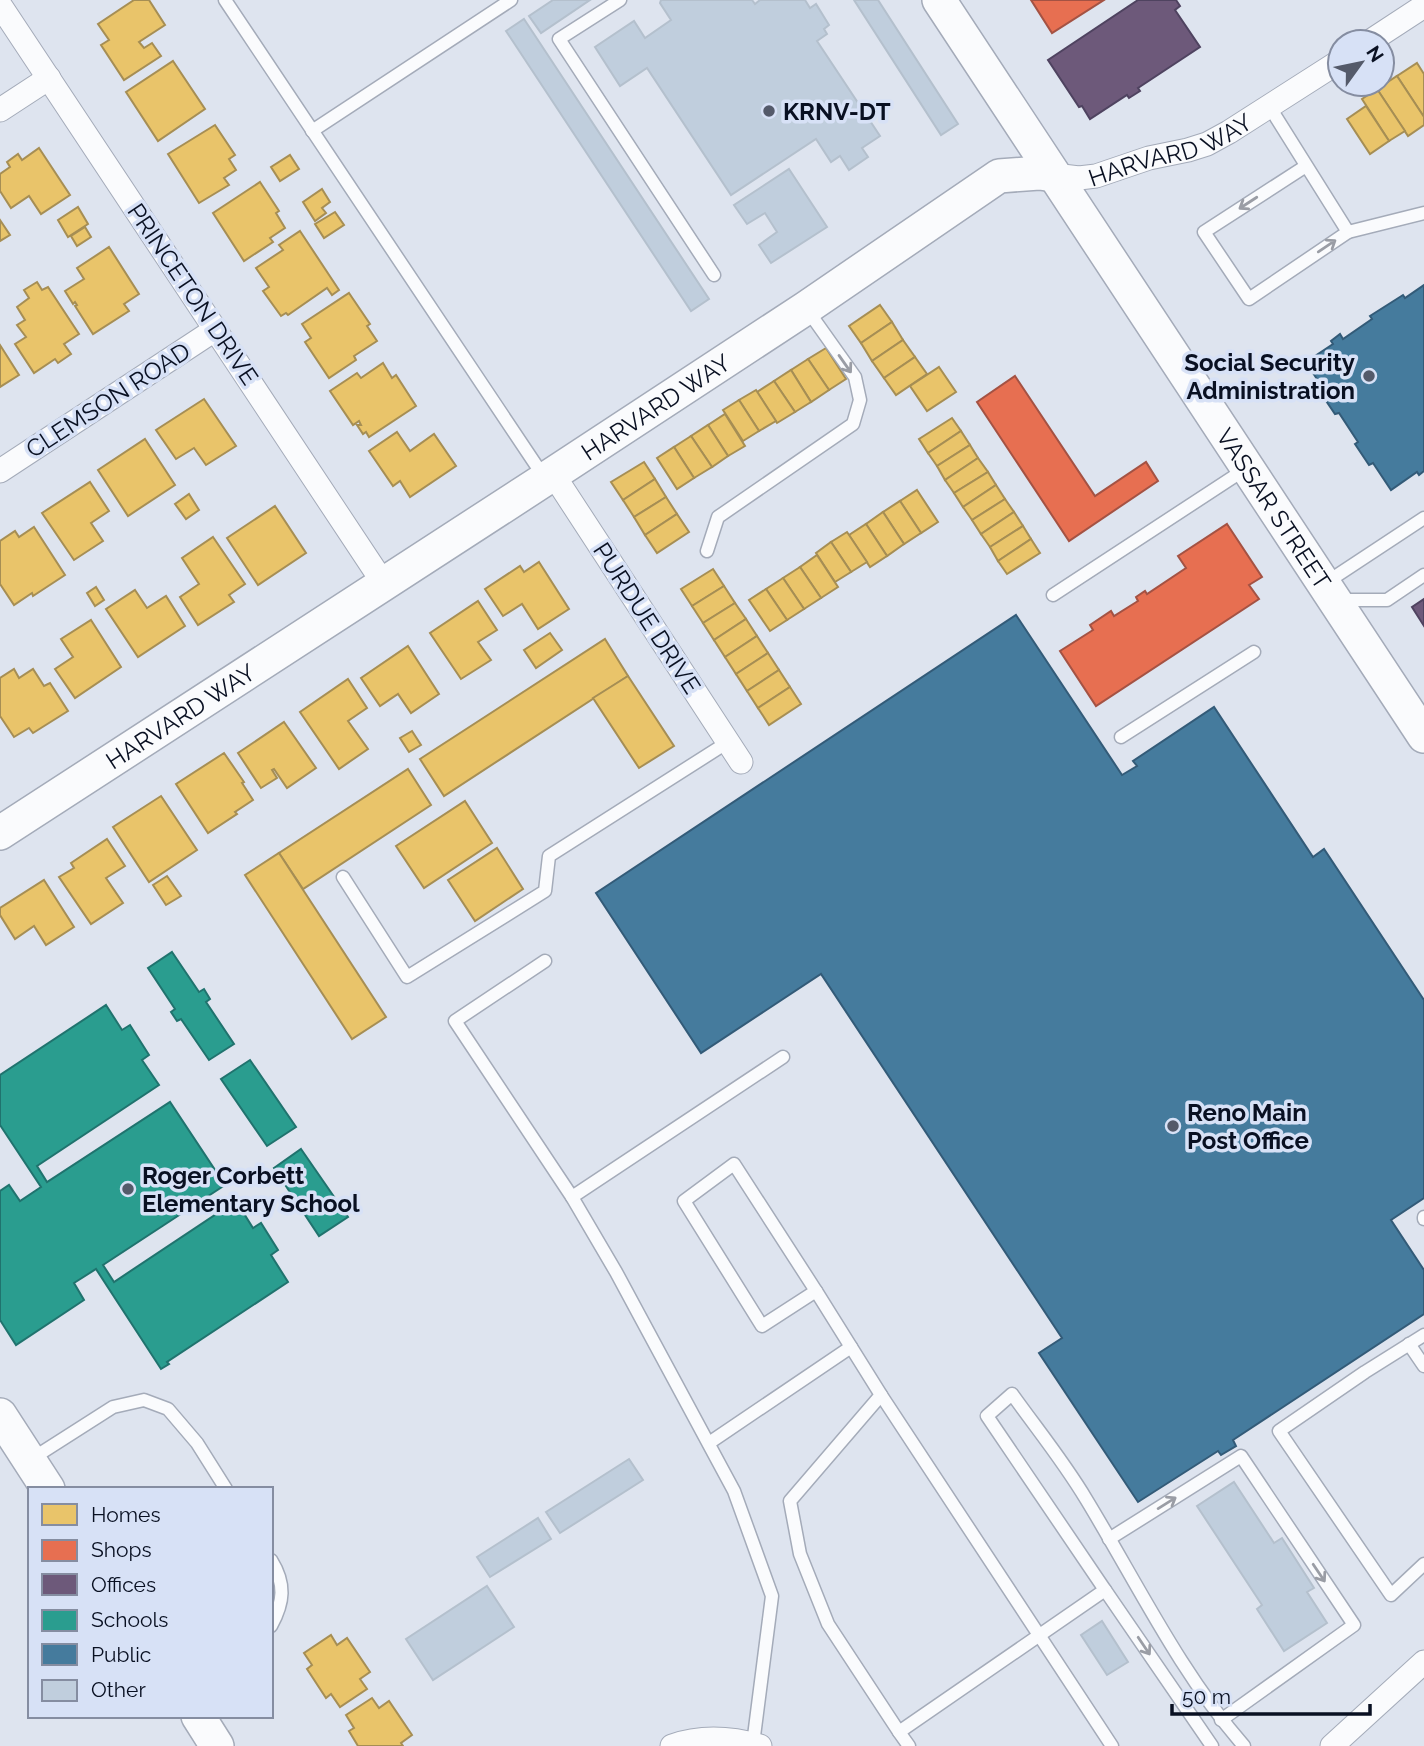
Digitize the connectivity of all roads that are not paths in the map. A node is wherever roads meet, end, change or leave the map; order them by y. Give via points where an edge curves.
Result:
1 (225, 0) edge
2 (510, 0) edge
3 (620, 0) edge
4 (939, 0) edge
5 (0, 5) edge
6 (1424, 6) edge
7 (1390, 28) edge
8 (1326, 70) edge
9 (49, 78) junction
10 (1269, 106) junction
11 (0, 110) edge
12 (312, 131) junction
13 (1306, 166) junction
14 (1054, 176) junction
15 (1424, 213) edge
16 (1348, 232) junction
17 (714, 275) dead end
18 (806, 308) junction
19 (216, 329) junction
20 (1248, 468) junction
21 (0, 471) edge
22 (550, 477) junction
23 (1424, 518) edge
24 (707, 551) dead end
25 (1424, 575) edge
26 (384, 584) junction
27 (1329, 592) junction
28 (1053, 596) dead end
29 (1254, 652) dead end
30 (1422, 730) edge
31 (1121, 737) dead end
32 (728, 742) junction
33 (741, 762) dead end
34 (0, 833) edge
35 (343, 877) dead end
36 (545, 961) dead end
37 (783, 1057) dead end
38 (572, 1197) junction
39 (816, 1291) junction
40 (1424, 1335) edge
41 (1409, 1344) junction
42 (851, 1347) junction
43 (1424, 1366) edge
44 (881, 1395) junction
45 (0, 1415) edge
46 (709, 1443) junction
47 (29, 1460) junction
48 (47, 1487) edge
49 (225, 1487) edge
50 (1109, 1539) junction
51 (273, 1563) edge
52 (1424, 1564) edge
53 (1105, 1590) junction
54 (273, 1621) edge
55 (1039, 1636) junction
56 (1424, 1662) edge
57 (199, 1718) edge
58 (1221, 1720) junction
59 (899, 1732) junction
60 (757, 1745) edge
61 (217, 1746) edge
62 (672, 1746) edge
63 (909, 1746) edge
64 (1112, 1746) edge
65 (1212, 1746) edge
66 (1244, 1746) edge
67 (1332, 1746) edge

1 - 12 lane
2 - 12 lane
3 - 17 lane via 559,39
4 - 14 street, VASSAR STREET
5 - 9 street, PRINCETON DRIVE
6 - 7 street
8 - 10 street, HARVARD WAY
9 - 11 street
9 - 19 street, PRINCETON DRIVE
10 - 13 lane
10 - 14 street, HARVARD WAY via 1207,144 1096,176
12 - 22 lane
13 - 16 lane
13 -> 16 lane via 1205,232 1249,299
14 - 18 street, HARVARD WAY via 999,176
14 - 20 street, VASSAR STREET
15 - 16 lane
18 - 22 street, HARVARD WAY
18 -> 24 lane via 855,377 860,400 853,424 718,517
19 - 21 street, CLEMSON ROAD
19 - 26 street, PRINCETON DRIVE
20 - 27 street, VASSAR STREET
20 - 28 lane
22 - 26 street, HARVARD WAY
22 - 32 street, PURDUE DRIVE
23 - 27 lane
25 - 27 lane via 1387,600
26 - 34 street, HARVARD WAY
27 - 30 street, VASSAR STREET
29 - 31 lane
32 - 33 street, PURDUE DRIVE
32 - 35 lane via 549,856 545,891 407,977
36 - 38 lane via 455,1021
37 - 38 lane
38 - 46 lane
39 - 39 lane via 734,1164 684,1201 762,1326
39 - 42 lane
40 - 41 lane
41 - 43 lane
41 - 52 lane via 1279,1431 1391,1595
42 - 44 lane
42 - 46 lane
44 - 55 lane
44 - 59 lane via 790,1501 800,1554 828,1624
45 - 47 street
46 - 60 lane via 734,1491 772,1596
47 - 48 street
47 - 49 lane via 113,1407 144,1400 168,1409
50 - 53 lane via 1012,1394 987,1416
50 - 58 lane
50 -> 58 lane via 1241,1456 1354,1625
51 - 54 lane via 280,1574 282,1599
53 - 55 lane
53 -> 65 lane
55 - 59 lane
55 - 64 lane
56 - 67 street
57 - 61 street
58 - 66 lane
59 - 63 lane
60 - 62 street via 710,1739

